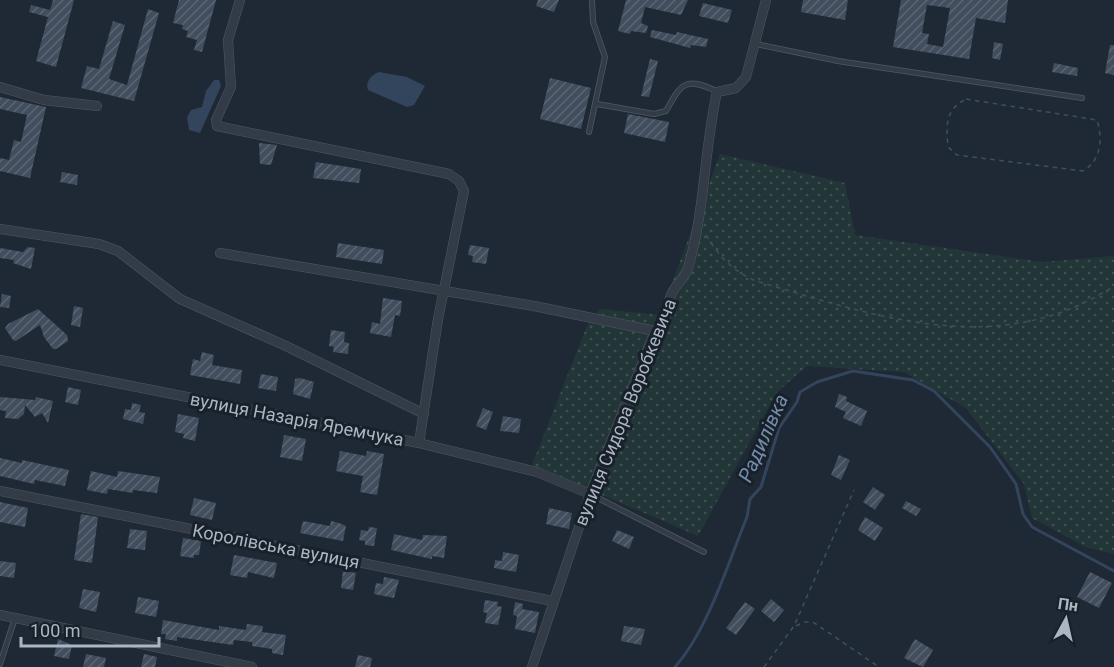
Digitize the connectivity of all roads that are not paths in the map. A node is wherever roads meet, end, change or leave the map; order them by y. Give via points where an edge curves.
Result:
1 (240, 0) edge
2 (592, 0) edge
3 (766, 0) edge
4 (756, 44) junction
5 (0, 87) edge
6 (717, 92) junction
7 (1082, 98) dead end
8 (597, 104) junction
9 (97, 106) dead end
10 (589, 132) dead end
11 (0, 229) edge
12 (220, 253) dead end
13 (444, 293) junction
14 (655, 331) junction
15 (0, 360) edge
16 (424, 414) junction
17 (419, 443) junction
18 (0, 491) edge
19 (590, 494) junction
20 (704, 552) dead end
21 (553, 601) junction
22 (0, 615) edge
23 (15, 618) junction
24 (0, 663) edge
25 (252, 667) edge
26 (532, 667) edge

1 - 13 street via 228,40 231,87 217,126 449,174 464,191 464,202
2 - 8 lane via 593,22 605,57
3 - 4 street
4 - 6 street via 742,85
4 - 7 lane via 838,61
5 - 9 street via 44,100
6 - 8 lane via 687,83 678,87 666,111 654,114
6 - 14 street, вулиця Сидора Воробкевича via 687,271 672,294 665,323
8 - 10 lane
11 - 16 street via 99,244 118,251 180,299
12 - 13 street
13 - 14 street via 569,312
13 - 16 street
14 - 19 street, вулиця Сидора Воробкевича
15 - 17 street, вулиця Назарія Яремчука
16 - 17 street
17 - 19 street, вулиця Назарія Яремчука via 537,472
18 - 21 street, Королівська вулиця
19 - 20 lane
19 - 21 street, вулиця Сидора Воробкевича
21 - 26 street, вулиця Сидора Воробкевича
22 - 23 street
23 - 24 lane
23 - 25 street

